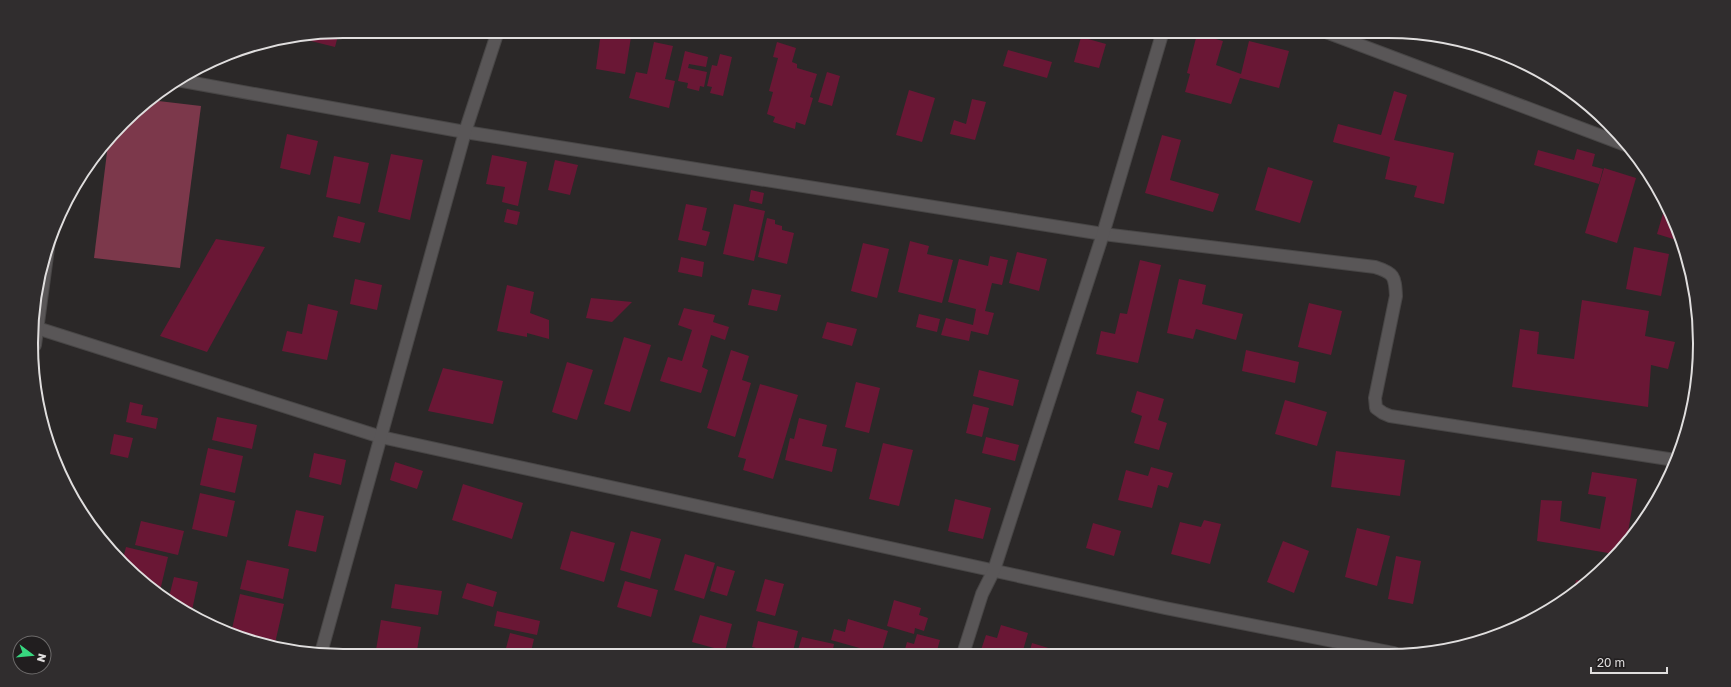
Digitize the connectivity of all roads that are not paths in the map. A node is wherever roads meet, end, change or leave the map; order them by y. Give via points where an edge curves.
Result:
1 (496, 38) edge
2 (1161, 38) edge
3 (1342, 38) edge
4 (187, 82) edge
5 (465, 132) junction
6 (1617, 142) edge
7 (1103, 234) junction
8 (38, 328) edge
9 (381, 437) junction
10 (1670, 459) edge
11 (994, 570) junction
12 (322, 648) edge
13 (965, 649) edge
14 (1374, 649) edge

1 - 5 street
2 - 7 street
3 - 6 street
4 - 5 street
5 - 7 street
5 - 9 street
7 - 10 street via 1375,267 1388,271 1396,279 1396,296 1375,398 1376,408 1383,413
7 - 11 street
8 - 9 street
9 - 11 street
9 - 12 street
11 - 13 street via 982,594
11 - 14 street via 1165,608

